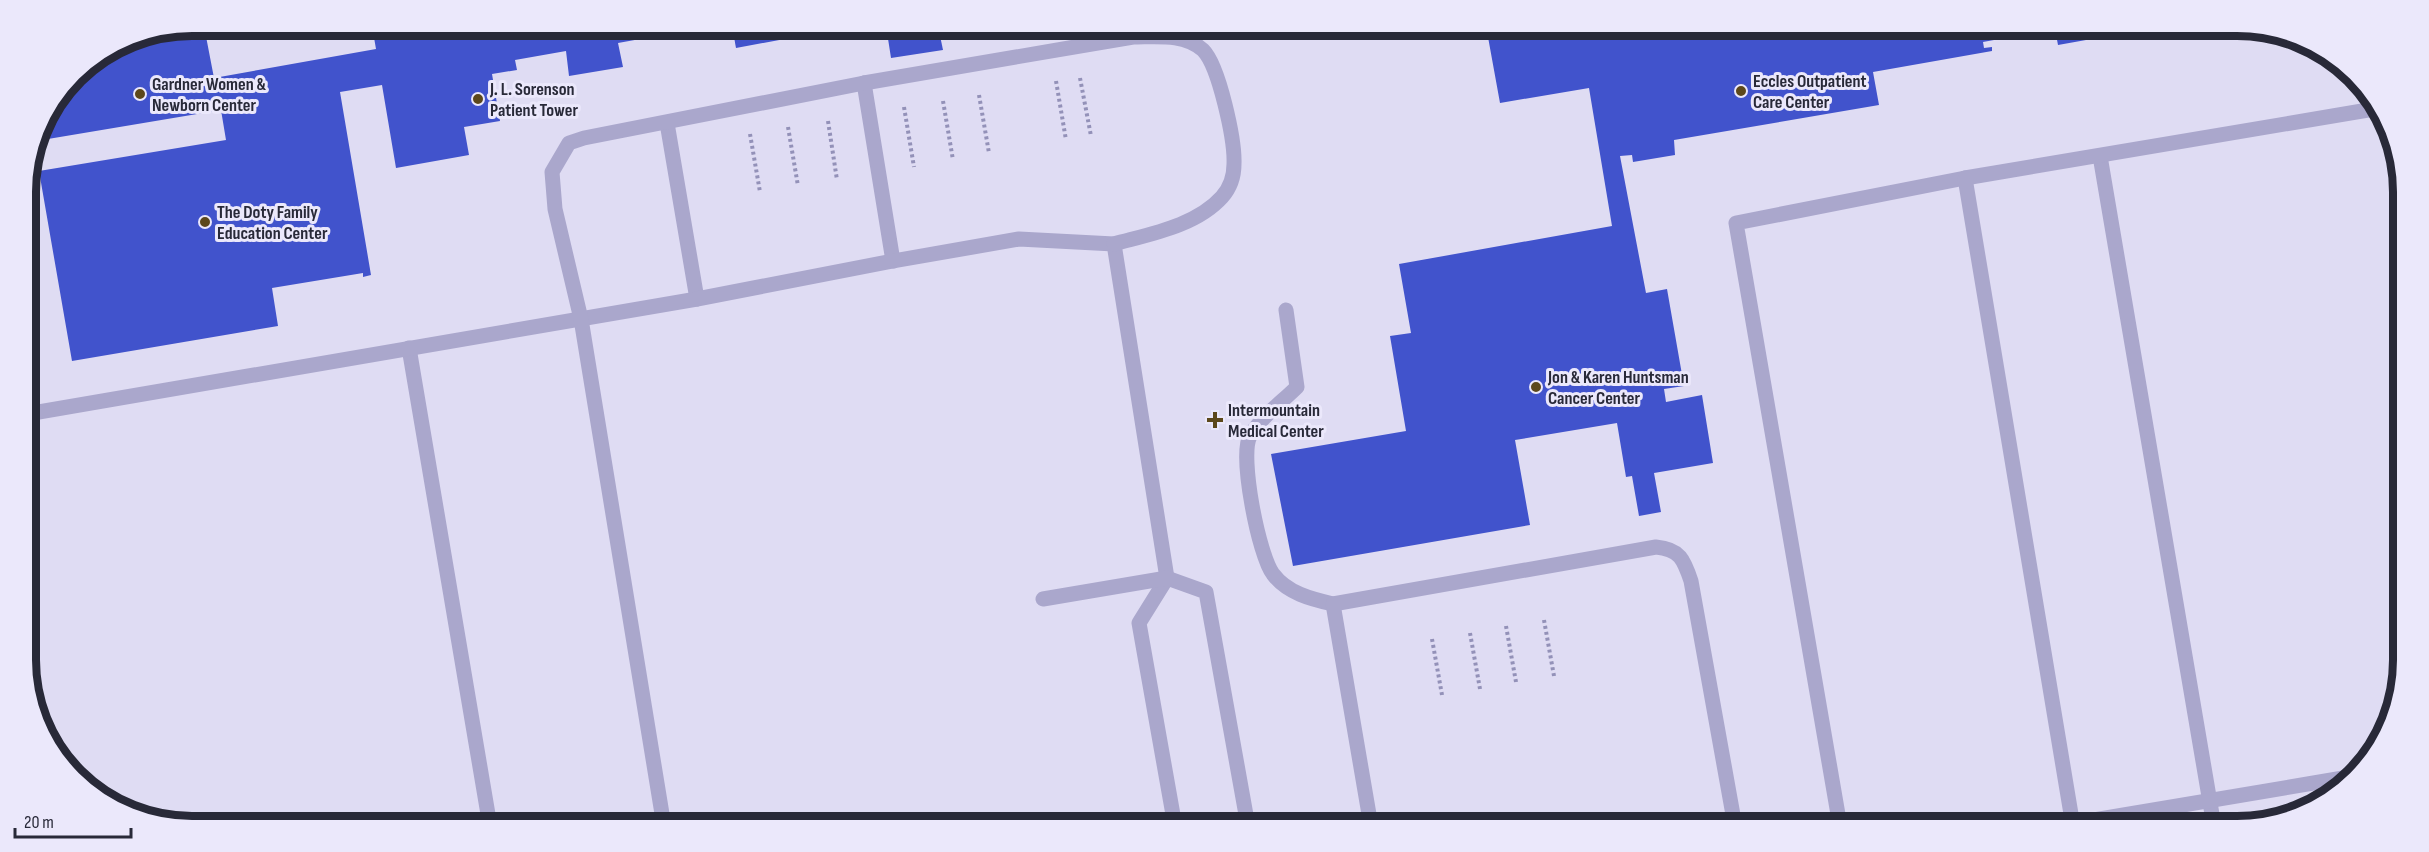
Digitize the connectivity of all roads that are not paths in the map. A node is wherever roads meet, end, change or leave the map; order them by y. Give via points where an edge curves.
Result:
1 (864, 83) junction
2 (2369, 110) edge
3 (667, 123) junction
4 (2100, 156) junction
5 (1965, 178) junction
6 (1114, 244) junction
7 (894, 261) junction
8 (697, 299) junction
9 (1286, 310) dead end
10 (581, 319) junction
11 (408, 348) junction
12 (36, 412) edge
13 (1167, 578) junction
14 (1043, 599) dead end
15 (1333, 604) junction
16 (2338, 779) edge
17 (2210, 801) junction
18 (488, 816) edge
19 (662, 816) edge
20 (1173, 816) edge
21 (1246, 816) edge
22 (1369, 816) edge
23 (1733, 816) edge
24 (1838, 816) edge
25 (2067, 816) edge
26 (2121, 816) edge
27 (2212, 816) edge

1 - 3 lane
1 - 6 lane via 1133,36 1177,37 1202,49 1211,60 1223,99 1234,162 1232,181 1209,211
1 - 7 lane
2 - 4 lane
3 - 8 lane
3 - 10 lane via 569,143 552,172 555,209
4 - 5 lane
4 - 17 lane
5 - 24 lane via 1736,223
5 - 25 lane
6 - 7 lane via 1019,239
6 - 13 lane
7 - 8 lane
8 - 10 lane
9 - 15 lane via 1297,387 1250,436 1245,448 1247,464 1259,539 1272,573 1299,594
10 - 11 lane
10 - 19 lane
11 - 12 lane
11 - 18 lane
13 - 14 lane
13 - 20 lane via 1138,623
13 - 21 lane via 1206,592
15 - 22 lane
15 - 23 lane via 1656,547 1670,548 1680,556 1691,581
16 - 17 lane
17 - 26 lane
17 - 27 lane

